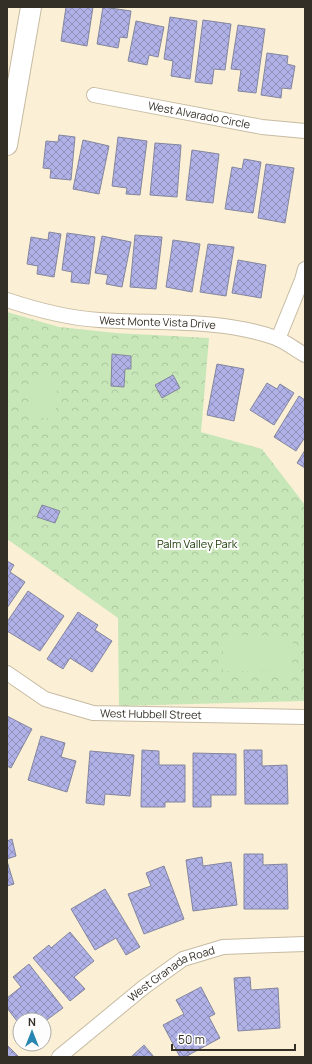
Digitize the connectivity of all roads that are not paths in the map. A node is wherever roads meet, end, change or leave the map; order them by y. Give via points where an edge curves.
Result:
1 (31, 7) edge
2 (94, 94) dead end
3 (305, 131) edge
4 (8, 134) edge
5 (305, 269) edge
6 (7, 300) edge
7 (278, 339) junction
8 (305, 355) edge
9 (7, 674) edge
10 (305, 717) edge
11 (305, 944) edge
12 (59, 1057) edge

1 - 4 street
2 - 3 street, West Alvarado Circle via 262,127
5 - 7 street
6 - 7 street, West Monte Vista Drive via 62,316 204,324 243,329
7 - 8 street, West Monte Vista Drive
9 - 10 street, West Hubbell Street via 45,699 93,713
11 - 12 street, West Granada Road via 223,947 183,959 144,987

